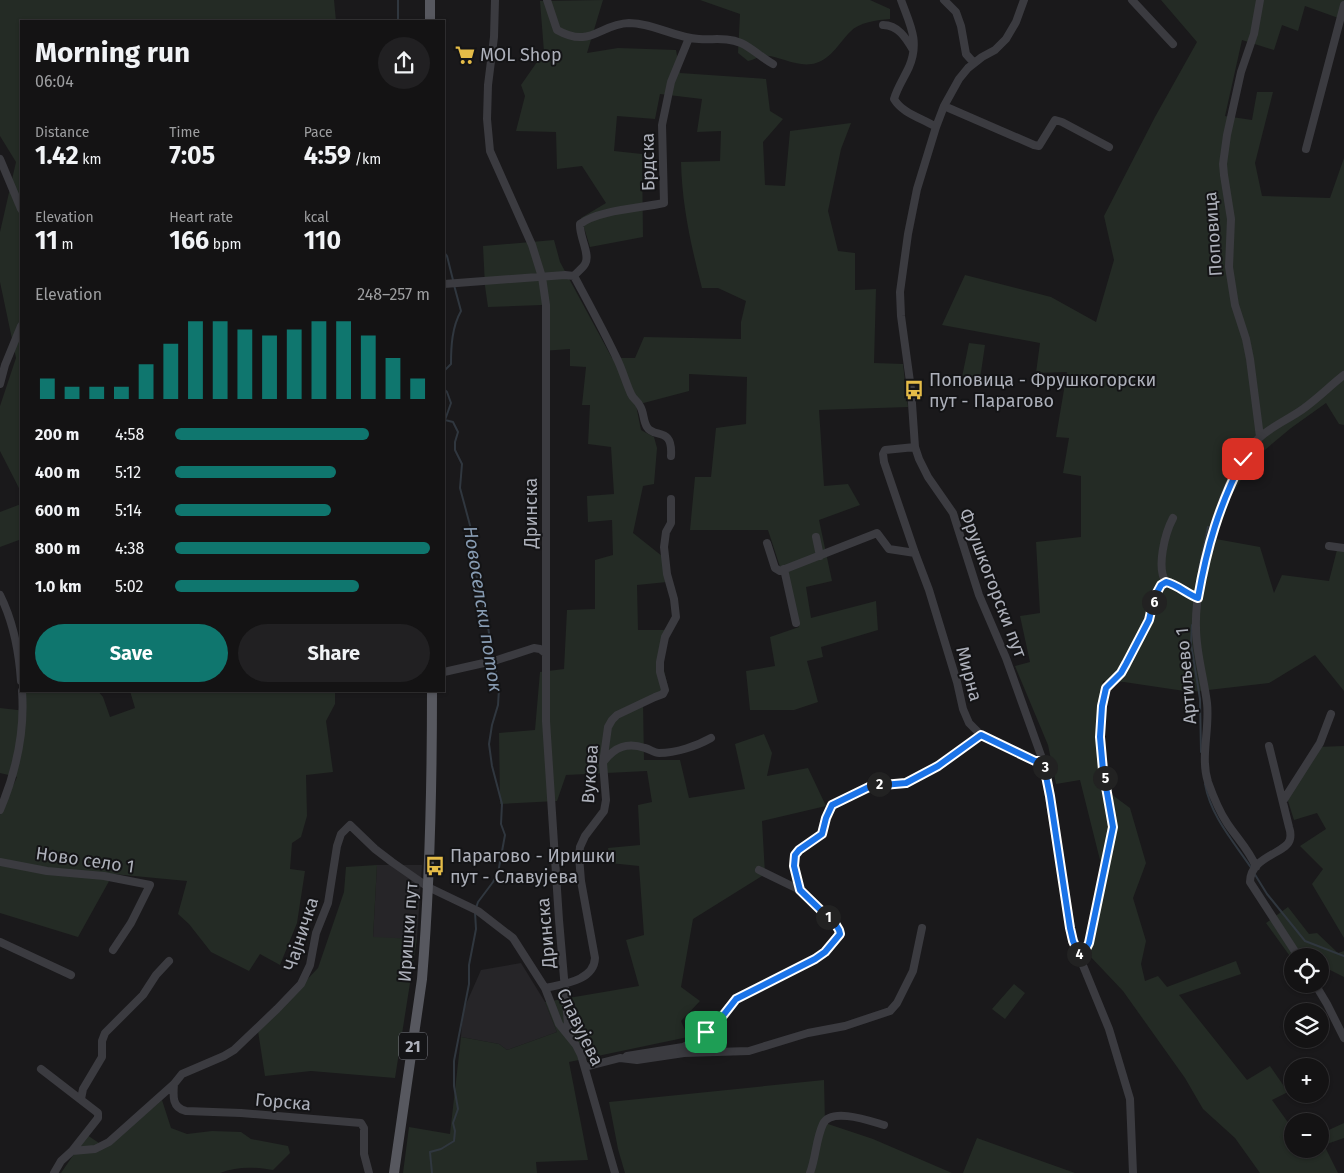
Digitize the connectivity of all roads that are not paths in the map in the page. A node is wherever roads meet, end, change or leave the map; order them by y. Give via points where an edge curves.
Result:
1 (430, 0) edge
2 (495, 0) edge
3 (547, 0) edge
4 (901, 0) edge
5 (944, 0) edge
6 (1024, 0) edge
7 (1132, 0) edge
8 (1260, 0) edge
9 (1344, 6) edge
10 (430, 20) edge
11 (883, 25) dead end
12 (688, 38) junction
13 (1173, 44) dead end
14 (914, 52) junction
15 (974, 63) junction
16 (773, 64) dead end
17 (944, 106) junction
18 (936, 127) junction
19 (1109, 147) dead end
20 (1306, 149) dead end
21 (0, 159) edge
22 (20, 207) edge
23 (574, 276) junction
24 (542, 277) junction
25 (446, 284) edge
26 (20, 328) edge
27 (1344, 375) edge
28 (0, 384) edge
29 (1260, 437) junction
30 (915, 447) junction
31 (671, 456) dead end
32 (671, 499) dead end
33 (1173, 518) dead end
34 (816, 537) dead end
35 (767, 543) dead end
36 (1329, 546) dead end
37 (1344, 548) edge
38 (915, 553) junction
39 (820, 556) junction
40 (784, 570) junction
41 (1166, 582) junction
42 (0, 595) edge
43 (1198, 598) junction
44 (796, 623) dead end
45 (545, 637) junction
46 (534, 648) junction
47 (545, 654) junction
48 (20, 662) edge
49 (445, 672) edge
50 (22, 692) edge
51 (432, 692) edge
52 (1331, 714) dead end
53 (981, 735) junction
54 (711, 738) dead end
55 (1269, 746) dead end
56 (1043, 761) junction
57 (603, 763) junction
58 (1283, 801) junction
59 (0, 810) edge
60 (350, 824) joint
61 (0, 862) edge
62 (1256, 867) junction
63 (760, 870) dead end
64 (428, 887) junction
65 (800, 890) junction
66 (922, 928) dead end
67 (0, 942) edge
68 (1293, 948) edge
69 (113, 950) dead end
70 (1081, 959) junction
71 (169, 961) dead end
72 (71, 975) dead end
73 (565, 984) junction
74 (545, 988) junction
75 (1320, 993) edge
76 (569, 1036) junction
77 (1344, 1038) edge
78 (620, 1058) junction
79 (585, 1066) junction
80 (41, 1069) dead end
81 (174, 1084) junction
82 (81, 1098) junction
83 (884, 1125) dead end
84 (72, 1151) junction
85 (54, 1173) edge
86 (370, 1173) edge
87 (394, 1173) edge
88 (615, 1173) edge
89 (810, 1173) edge
90 (1133, 1173) edge

1 - 10 main road
2 - 24 street, Дринска via 488,85 490,151 532,245
3 - 12 street via 557,30 575,38 585,38 628,23 650,24
4 - 14 street via 912,26
5 - 15 street via 956,12 962,26 966,54
6 - 15 street, Фрушкогорски пут via 1006,39
7 - 13 street
8 - 29 street, Поповица via 1254,34 1241,72 1223,164 1231,219 1229,266 1235,305 1250,359
9 - 20 street
11 - 14 street via 891,25
12 - 16 street via 727,39 742,43
12 - 23 street, Брдска via 671,82 662,125 664,204 593,217 580,224 579,232 587,258
14 - 18 street via 894,99 898,106
15 - 17 street, Фрушкогорски пут
17 - 18 street, Фрушкогорски пут
17 - 19 street via 1034,145 1039,146 1055,120
18 - 30 street, Фрушкогорски пут via 917,189 901,271 901,316
21 - 22 street
23 - 24 street
23 - 31 street via 619,363 631,396 641,407 648,429 669,441
24 - 25 street
24 - 45 street, Дринска via 546,305
26 - 28 street
27 - 29 street, Артиљево 1 via 1303,409
29 - 43 street, Артиљево 1 via 1243,459 1218,514
30 - 38 street, Мирна via 889,448 883,454
30 - 56 street, Фрушкогорски пут via 924,469 953,513 979,595
32 - 57 street, Вукова via 671,523 664,547 676,617 665,637 660,662 665,690 612,720
33 - 41 street via 1161,570
34 - 39 street
35 - 40 street via 776,568
36 - 37 street
38 - 39 street via 889,550 877,533
38 - 53 street, Мирна via 930,590 963,709 969,723
39 - 40 street
40 - 44 street
41 - 43 street
41 - 70 street via 1154,598 1149,620 1121,673 1106,688 1100,737 1113,827 1089,943
42 - 48 street via 7,609
43 - 62 street, Артиљево 1 via 1196,628 1207,706 1207,779 1225,821
45 - 46 street
45 - 47 street, Дринска
46 - 47 street
46 - 49 street via 493,662
47 - 73 street, Дринска via 549,780
50 - 59 street via 22,731 9,789
51 - 64 main road, Иришки пут / 21
52 - 58 street via 1320,743
53 - 56 street, Мирна via 1035,761
53 - 65 street via 938,766 906,783 871,786 832,805 822,834 795,855 794,866
54 - 57 street via 674,751 657,753 643,747 616,748
55 - 58 street
56 - 70 street, Фрушкогорски пут via 1070,928
57 - 73 street, Вукова via 604,811 585,836 579,856 594,965 584,977
58 - 62 street via 1290,840
60 - 64 street, Славујева via 375,849
60 - 81 street, Чајничка via 341,834 337,846 328,902 316,933 310,965 301,984 234,1050 182,1074
61 - 69 street, Ново село 1 via 150,885
62 - 68 street via 1250,877 1250,885
63 - 65 street
64 - 74 street, Славујева via 478,911 513,938
64 - 87 main road, Иришки пут / 21 via 422,979
65 - 78 street via 839,930 840,934 825,952 736,999 718,1022 684,1047
66 - 78 street via 913,971 890,1011 749,1051 684,1053 637,1060
67 - 72 street
70 - 90 street, Фрушкогорски пут via 1109,1029 1127,1087
71 - 82 street via 143,995 105,1033 102,1057
73 - 74 street, Вукова
73 - 76 street, Дринска
74 - 76 street, Славујева via 559,1024
75 - 77 street
76 - 79 street, Славујева
78 - 79 street
79 - 88 street, Славујева
80 - 82 street
81 - 84 street, Чајничка via 109,1142 95,1149
81 - 86 street, Горска via 175,1104 186,1111 361,1123 364,1128 364,1154
82 - 84 street via 99,1115
83 - 89 street via 830,1116 822,1126
84 - 85 street

